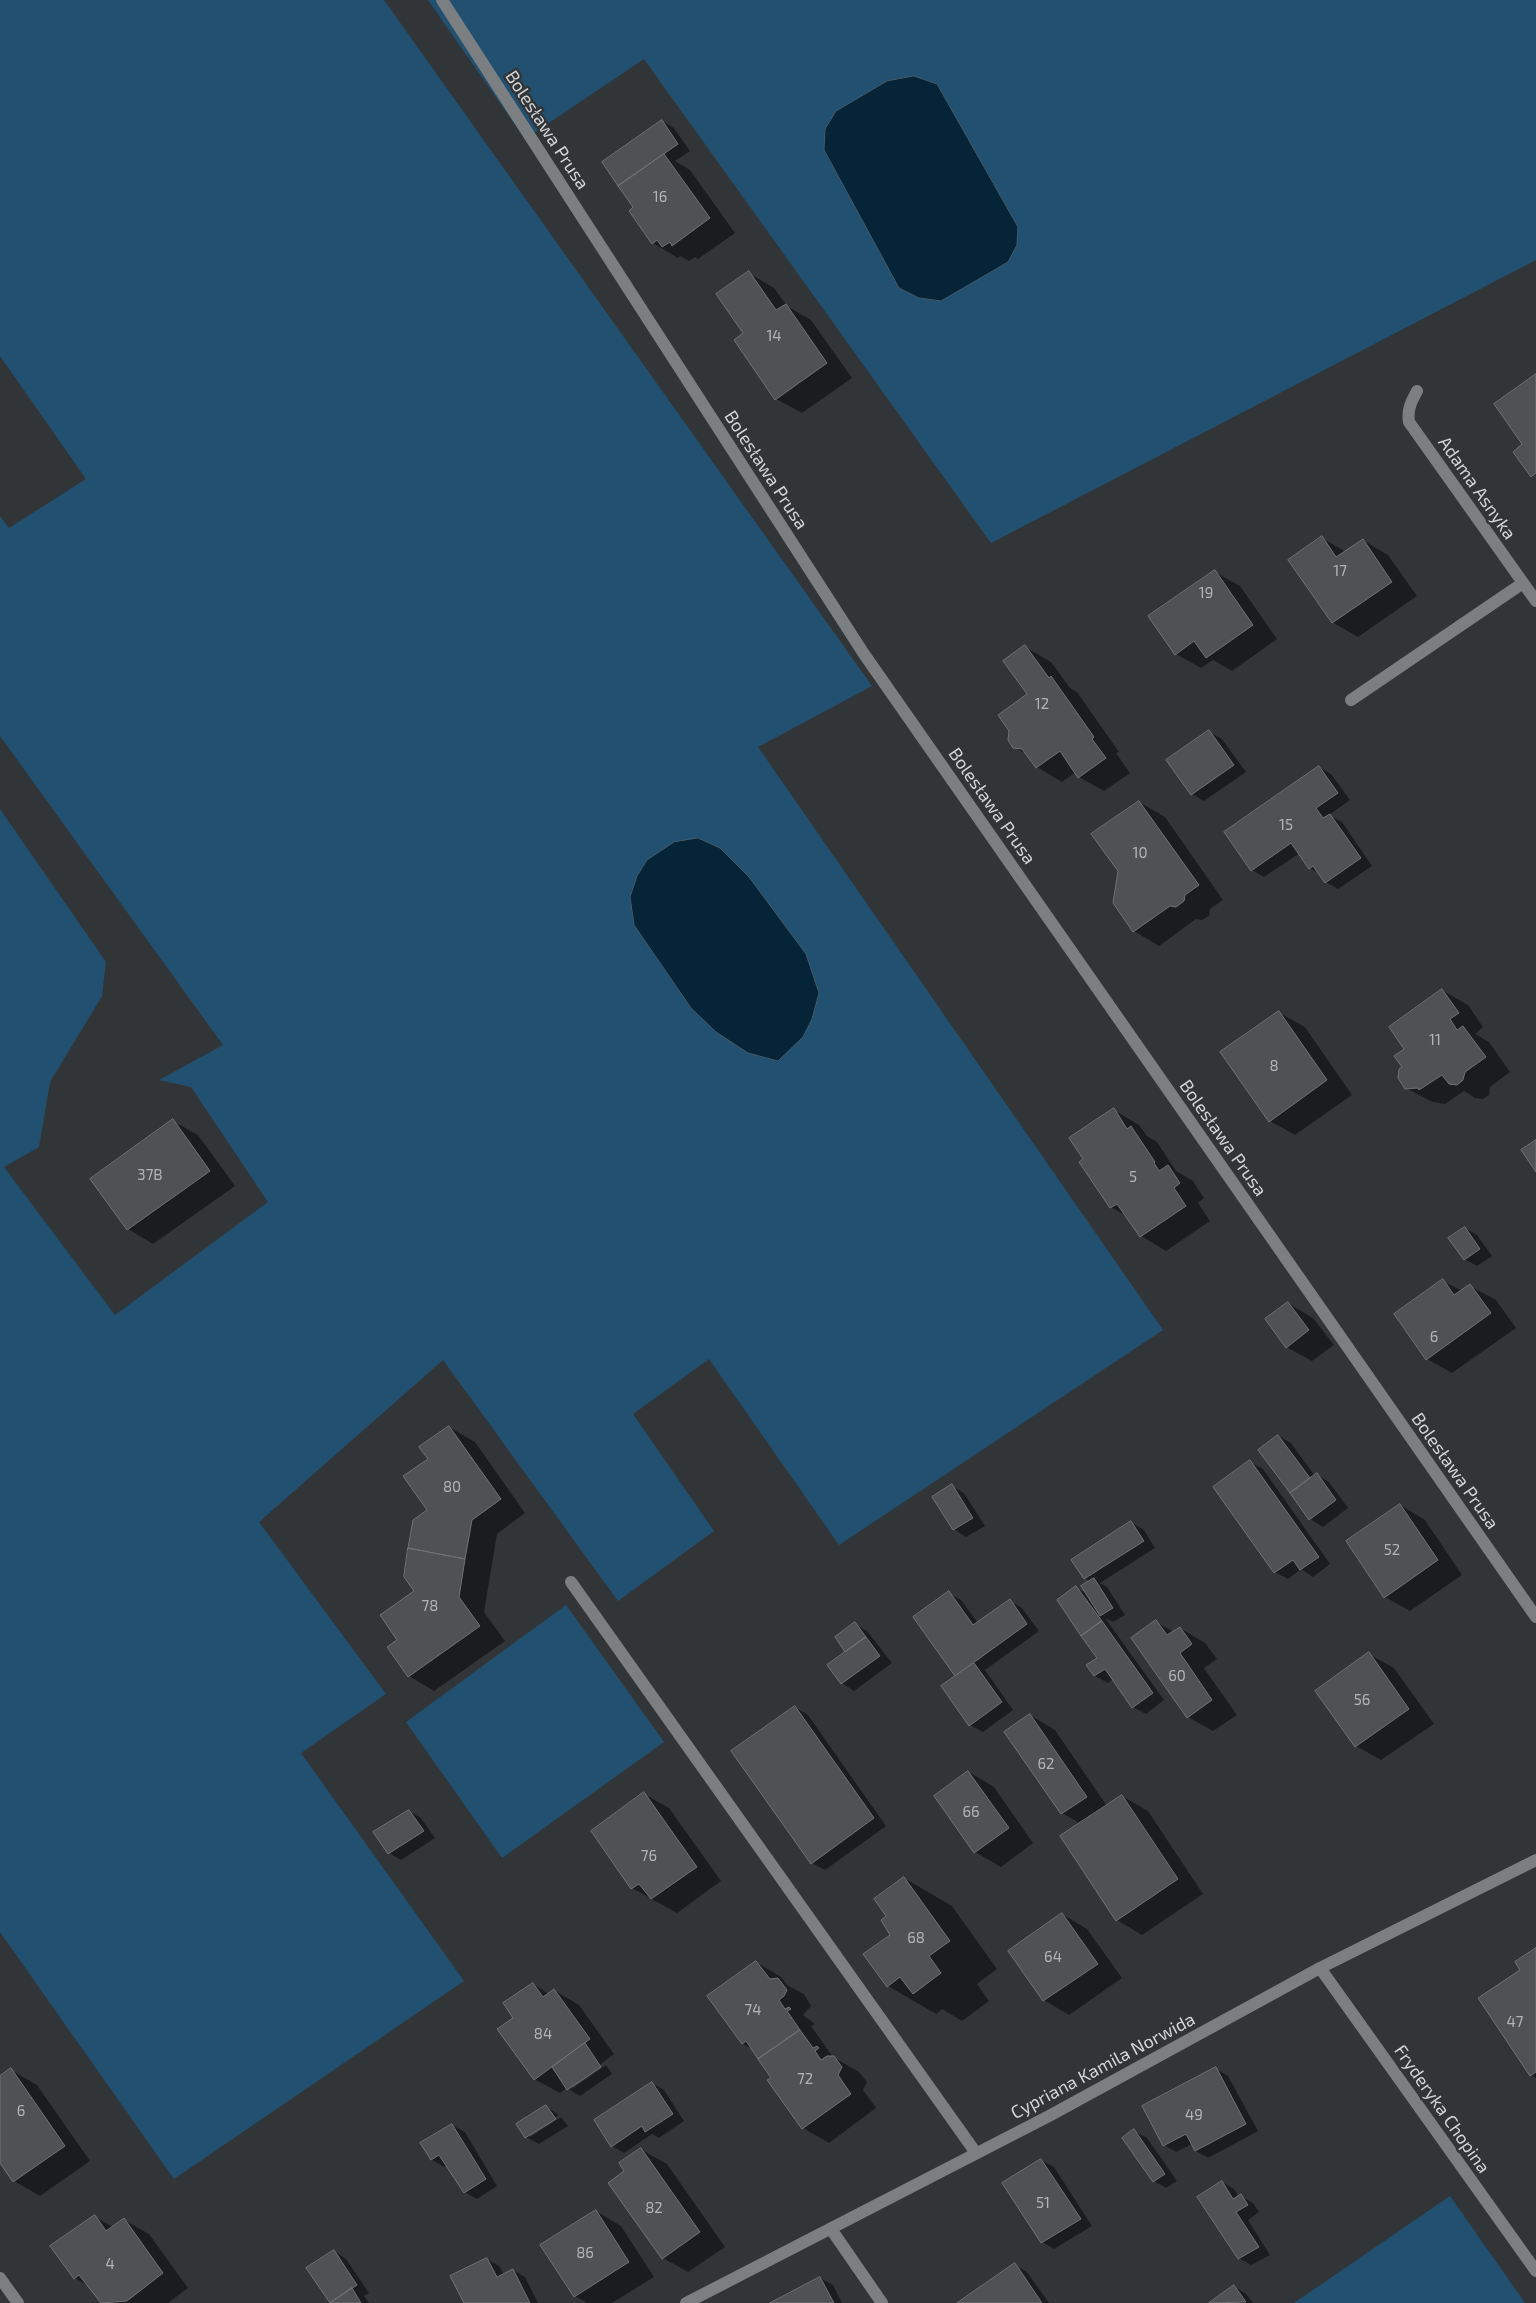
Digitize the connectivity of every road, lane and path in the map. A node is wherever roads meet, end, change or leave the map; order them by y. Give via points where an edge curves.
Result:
1 (442, 0) edge
2 (1417, 391) dead end
3 (1523, 583) junction
4 (1536, 601) edge
5 (1351, 700) dead end
6 (572, 1582) dead end
7 (1536, 1617) edge
8 (1536, 1860) edge
9 (1320, 1968) junction
10 (976, 2153) junction
11 (831, 2229) junction
12 (1536, 2271) edge
13 (0, 2278) edge
14 (18, 2303) edge
15 (686, 2303) edge
16 (882, 2303) edge

1 - 7 street, Bolesława Prusa via 864,654
2 - 3 street, Adama Asnyka via 1410,404 1409,422
3 - 4 street, Adama Asnyka
3 - 5 street
6 - 10 street
8 - 9 street, Cypriana Kamila Norwida
9 - 10 street, Cypriana Kamila Norwida
9 - 12 street, Fryderyka Chopina
10 - 11 street, Cypriana Kamila Norwida
11 - 15 street, Cypriana Kamila Norwida
11 - 16 street
13 - 14 street

